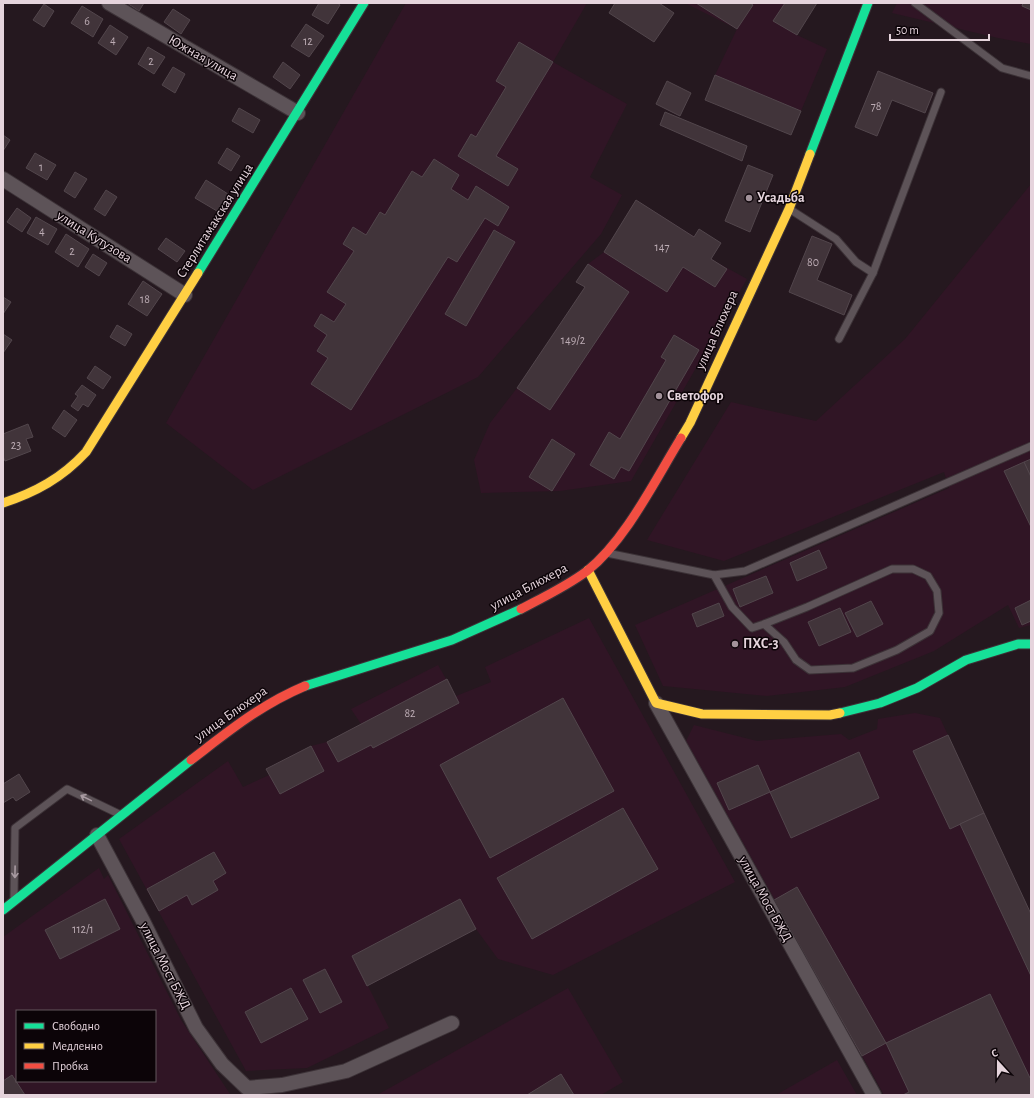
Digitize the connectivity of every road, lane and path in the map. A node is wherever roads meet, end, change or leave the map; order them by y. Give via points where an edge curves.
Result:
1 (109, 3) edge
2 (364, 3) edge
3 (868, 3) edge
4 (915, 3) edge
5 (1031, 76) edge
6 (941, 92) dead end
7 (298, 113) junction
8 (3, 180) edge
9 (789, 209) junction
10 (874, 273) junction
11 (186, 295) junction
12 (839, 340) dead end
13 (1031, 446) edge
14 (3, 503) edge
15 (605, 553) junction
16 (588, 570) junction
17 (714, 575) junction
18 (764, 624) junction
19 (1018, 644) junction
20 (1031, 644) edge
21 (1031, 649) edge
22 (656, 703) junction
23 (121, 815) junction
24 (96, 835) junction
25 (14, 901) junction
26 (3, 910) edge
27 (452, 1023) dead end
28 (249, 1091) edge
29 (874, 1095) edge

1 - 7 street, Южная улица
2 - 7 main road, Стерлитамакская улица
3 - 9 main road, улица Блюхера
4 - 5 lane via 1002,68
6 - 10 lane
7 - 11 main road, Стерлитамакская улица
8 - 11 street, улица Кутузова
9 - 10 lane via 836,240 856,262
9 - 15 main road, улица Блюхера via 690,423 634,515
10 - 12 lane
11 - 14 main road, Стерлитамакская улица via 86,452 72,469 39,491
13 - 17 lane via 745,571
15 - 16 main road, улица Блюхера
15 - 17 lane
16 - 22 main road
16 - 23 main road, улица Блюхера via 565,586 514,613 452,640 313,683 279,697 241,722
17 - 18 lane via 732,607 752,628
18 - 18 lane via 892,568 913,568 928,576 937,591 939,613 930,630 897,650 853,668 810,670 796,660 784,642
19 - 20 main road
19 - 21 lane
19 - 22 main road via 966,660 917,688 880,703 830,715 702,714
22 - 29 street, улица Мост БЖД
23 - 24 main road, улица Блюхера
23 -> 25 lane via 67,789 16,828
24 - 25 main road, улица Блюхера
24 - 28 street, улица Мост БЖД via 143,921 196,1028 222,1064
25 - 26 main road, улица Блюхера
27 - 28 street, улица Мост БЖД via 346,1070

